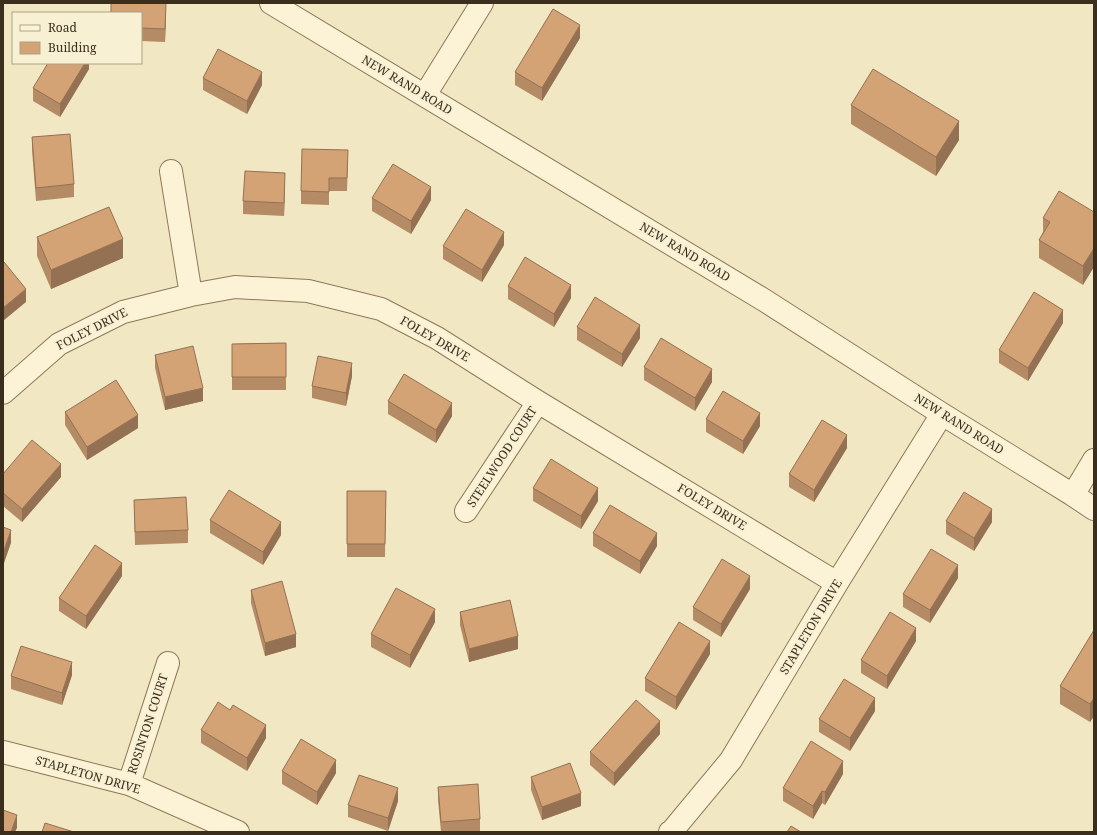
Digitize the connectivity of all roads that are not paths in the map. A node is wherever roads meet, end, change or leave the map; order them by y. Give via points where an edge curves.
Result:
1 (271, 3) edge
2 (482, 3) edge
3 (425, 95) junction
4 (171, 171) dead end
5 (191, 295) junction
6 (3, 393) edge
7 (538, 402) junction
8 (942, 414) junction
9 (1094, 460) edge
10 (1073, 494) junction
11 (1094, 509) edge
12 (466, 511) dead end
13 (837, 583) junction
14 (168, 663) dead end
15 (3, 752) edge
16 (129, 784) junction
17 (238, 832) edge
18 (670, 832) edge

1 - 3 street, NEW RAND ROAD
2 - 3 street
3 - 8 street, NEW RAND ROAD via 757,296
4 - 5 street
5 - 6 street, FOLEY DRIVE via 123,312 59,344
5 - 7 street, FOLEY DRIVE via 235,287 308,291 381,309 437,338
7 - 12 street, STEELWOOD COURT
7 - 13 street, FOLEY DRIVE
8 - 10 street, NEW RAND ROAD
8 - 13 street, STAPLETON DRIVE
9 - 10 street
10 - 11 street, NEW RAND ROAD
13 - 18 street, STAPLETON DRIVE via 731,760
14 - 16 street, ROSINTON COURT
15 - 16 street, STAPLETON DRIVE
16 - 17 street, STAPLETON DRIVE

